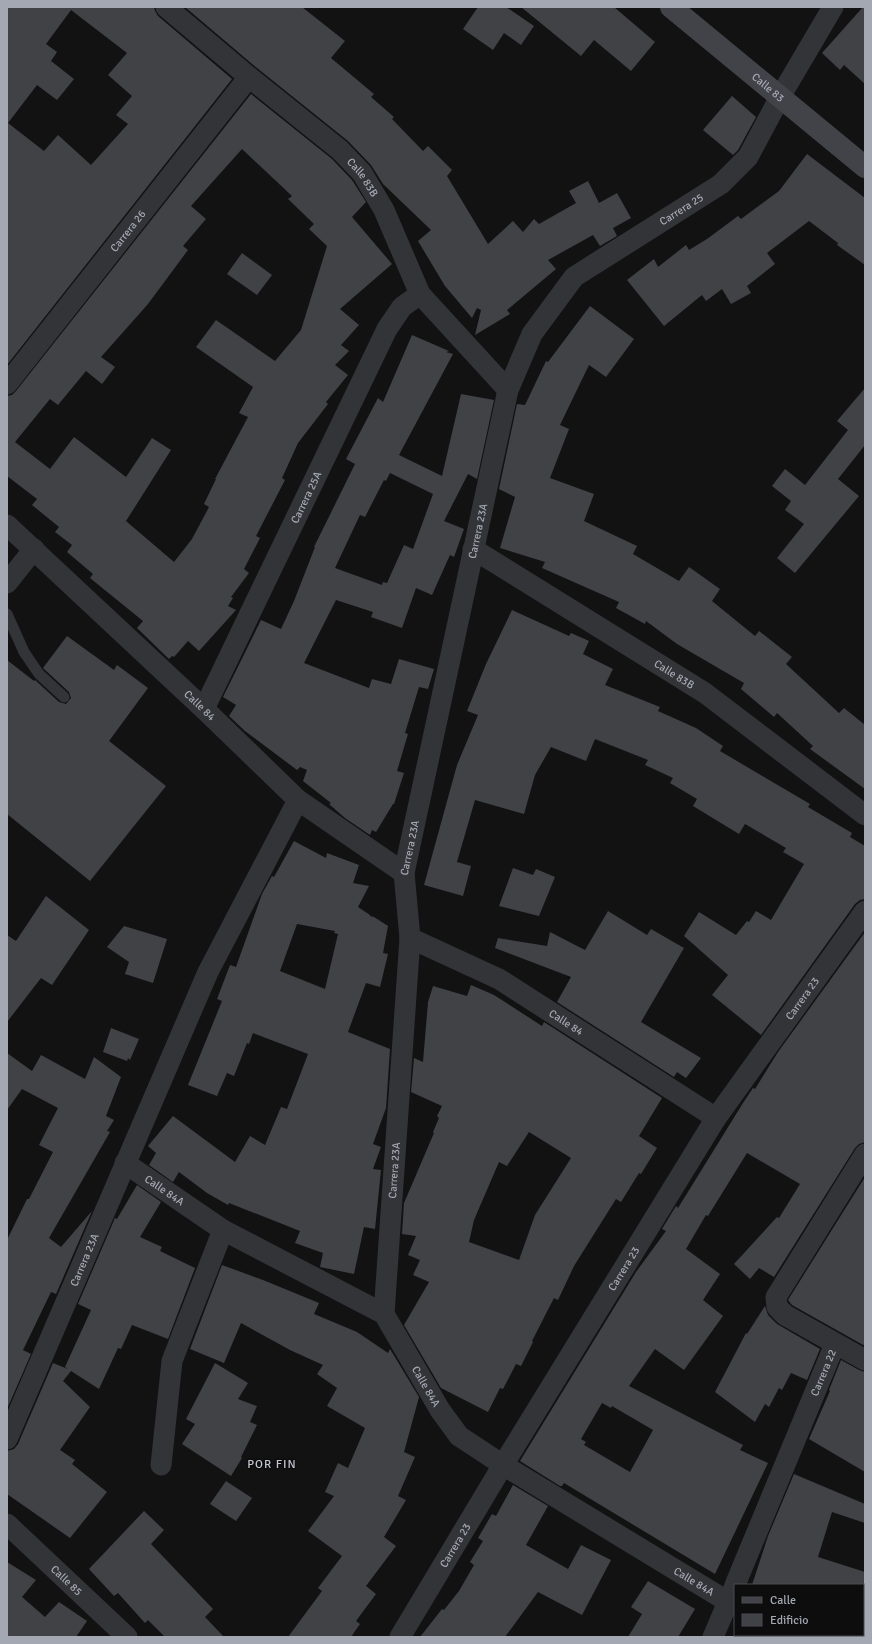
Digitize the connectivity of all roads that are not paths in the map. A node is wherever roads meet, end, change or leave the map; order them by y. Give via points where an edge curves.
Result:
1 (166, 7) edge
2 (671, 7) edge
3 (833, 7) edge
4 (248, 77) junction
5 (780, 97) junction
6 (865, 167) edge
7 (420, 294) junction
8 (7, 384) edge
9 (508, 390) junction
10 (7, 525) edge
11 (34, 549) junction
12 (473, 549) junction
13 (7, 583) edge
14 (7, 614) edge
15 (64, 697) dead end
16 (204, 709) junction
17 (298, 800) junction
18 (865, 815) edge
19 (404, 873) junction
20 (865, 911) edge
21 (410, 938) junction
22 (716, 1118) junction
23 (865, 1154) edge
24 (125, 1163) junction
25 (223, 1230) junction
26 (384, 1314) junction
27 (835, 1344) junction
28 (865, 1360) edge
29 (7, 1439) edge
30 (503, 1465) junction
31 (161, 1466) dead end
32 (7, 1524) edge
33 (737, 1584) edge
34 (733, 1595) edge
35 (127, 1637) edge
36 (400, 1637) edge
37 (713, 1637) edge

1 - 4 street, Calle 83B
2 - 5 street, Calle 83
3 - 5 street, Carrera 25
4 - 7 street, Calle 83B via 340,150 362,173 384,210
4 - 8 street, Carrera 26
5 - 6 street, Calle 83
5 - 9 street, Carrera 25 via 748,157 721,184 574,277 532,334
7 - 9 street, Calle 83B
7 - 16 street, Carrera 25A via 402,307 387,329
9 - 12 street, Carrera 23A
10 - 11 street, Calle 84
11 - 13 street
11 - 16 street, Calle 84
12 - 18 street, Calle 83B via 705,693
12 - 19 street, Carrera 23A
14 - 15 lane via 24,652 39,674
16 - 17 street, Calle 84
17 - 19 street, Calle 84
17 - 24 street, Carrera 23A via 208,972
19 - 21 street, Carrera 23A
20 - 22 street, Carrera 23
21 - 22 street, Calle 84 via 499,979
21 - 26 street, Carrera 23A
22 - 30 street, Carrera 23
23 - 27 street, Carrera 22 via 776,1297 777,1307 785,1315
24 - 25 street, Calle 84A
24 - 29 street, Carrera 23A
25 - 26 street, Calle 84A
25 - 31 street via 172,1361
26 - 30 street, Calle 84A via 440,1410 459,1436
27 - 28 street
27 - 33 street, Carrera 22
30 - 34 street, Calle 84A
30 - 36 street, Carrera 23
32 - 35 street, Calle 85
34 - 37 street, Carrera 22

